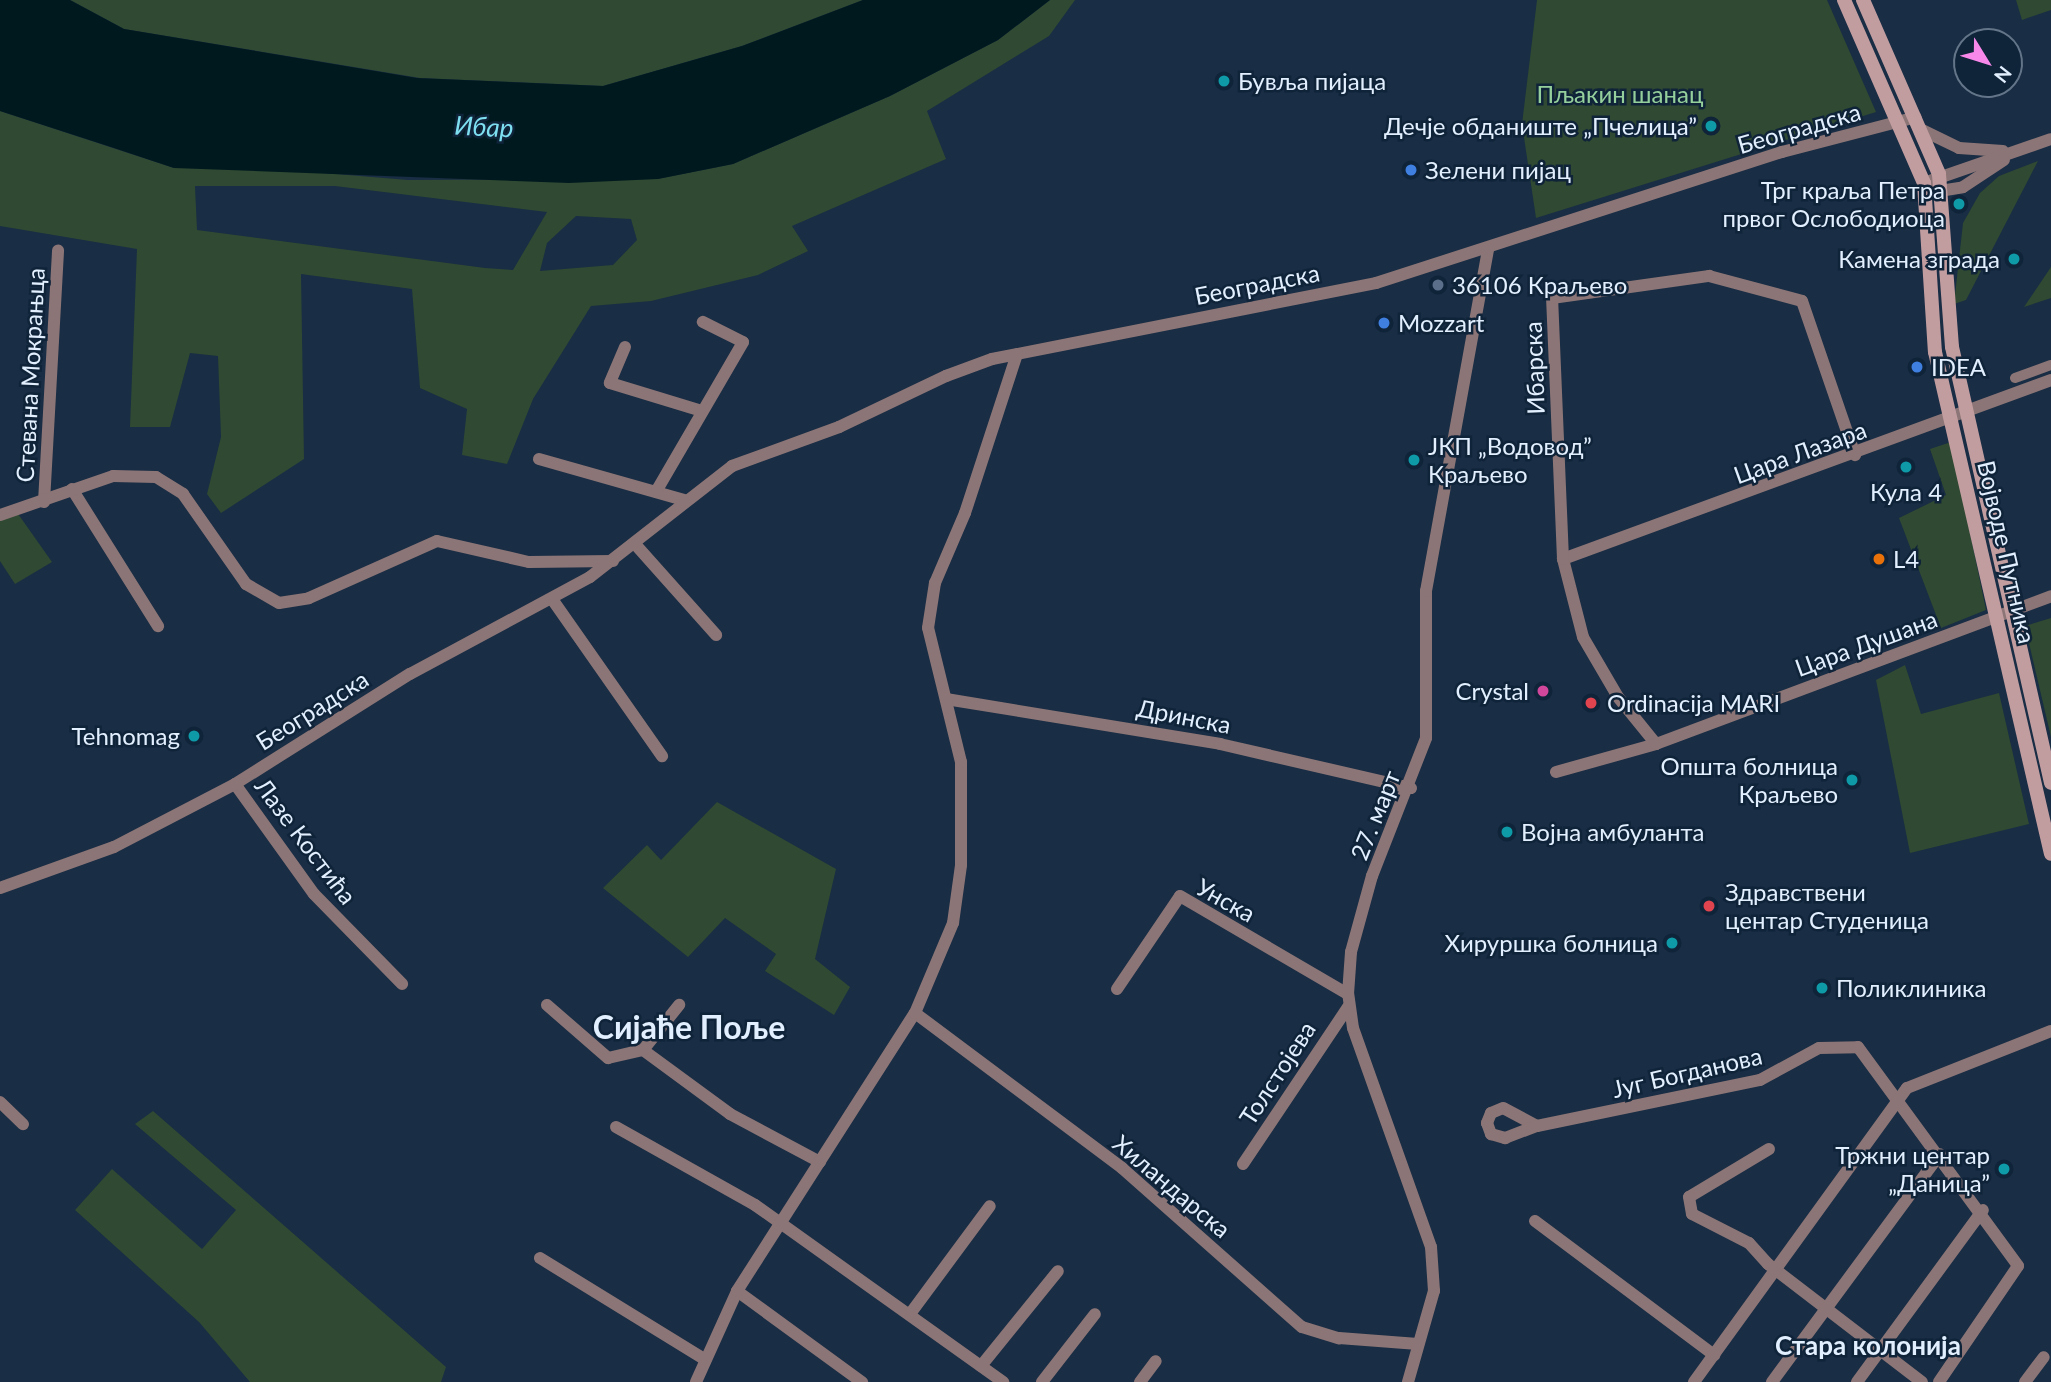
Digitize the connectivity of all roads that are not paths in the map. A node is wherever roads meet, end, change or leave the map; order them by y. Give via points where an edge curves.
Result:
1 (1844, 0) edge
2 (1863, 0) edge
3 (1909, 119) junction
4 (1922, 131) junction
5 (2051, 139) edge
6 (2017, 151) junction
7 (1939, 174) junction
8 (1926, 188) junction
9 (1943, 195) junction
10 (1488, 249) junction
11 (58, 250) dead end
12 (703, 322) dead end
13 (625, 347) dead end
14 (1017, 354) junction
15 (2051, 365) edge
16 (2015, 379) dead end
17 (2051, 380) edge
18 (702, 411) junction
19 (1968, 411) junction
20 (1953, 417) junction
21 (1854, 455) junction
22 (539, 459) dead end
23 (72, 489) junction
24 (657, 490) junction
25 (684, 500) junction
26 (44, 502) junction
27 (0, 515) edge
28 (635, 544) junction
29 (1563, 559) junction
30 (613, 561) junction
31 (2051, 596) edge
32 (552, 599) junction
33 (2006, 613) junction
34 (158, 626) dead end
35 (716, 635) dead end
36 (946, 699) junction
37 (1656, 744) junction
38 (662, 756) dead end
39 (1556, 772) dead end
40 (235, 783) junction
41 (2051, 783) edge
42 (1411, 788) junction
43 (2047, 818) edge
44 (2051, 854) edge
45 (0, 888) edge
46 (402, 984) dead end
47 (1117, 989) dead end
48 (1348, 1001) junction
49 (547, 1005) dead end
50 (679, 1005) dead end
51 (915, 1013) junction
52 (2051, 1031) edge
53 (643, 1050) junction
54 (1899, 1097) junction
55 (0, 1102) edge
56 (23, 1124) dead end
57 (1537, 1126) dead end
58 (616, 1127) dead end
59 (1769, 1149) dead end
60 (1940, 1154) junction
61 (820, 1162) junction
62 (1243, 1164) dead end
63 (990, 1206) dead end
64 (1983, 1210) junction
65 (1535, 1222) dead end
66 (781, 1223) junction
67 (540, 1258) dead end
68 (1775, 1270) junction
69 (1058, 1271) dead end
70 (737, 1291) junction
71 (1826, 1309) junction
72 (910, 1314) junction
73 (1095, 1314) dead end
74 (1418, 1344) junction
75 (1880, 1351) junction
76 (1714, 1355) junction
77 (2044, 1357) dead end
78 (704, 1359) junction
79 (1156, 1361) dead end
80 (981, 1366) junction
81 (696, 1382) edge
82 (862, 1382) edge
83 (1003, 1382) edge
84 (1042, 1382) edge
85 (1140, 1382) edge
86 (1408, 1382) edge
87 (1694, 1382) edge
88 (1772, 1382) edge
89 (1857, 1382) edge
90 (1922, 1382) edge
91 (1939, 1382) edge
92 (2025, 1382) edge

1 - 3 main road
2 - 3 main road
3 - 4 main road
3 - 8 main road
3 - 10 street, Београдска via 1782,152
4 - 6 street via 1959,148
4 - 7 main road
5 - 6 street
6 - 7 street
6 - 9 street
7 - 8 street
7 - 9 main road
8 - 9 street
8 - 20 main road, Војводе Путника via 1928,301
9 - 19 main road, Војводе Путника via 1945,299
10 - 14 street, Београдска via 1376,283
10 - 42 street, 27. март via 1426,591 1426,738
11 - 26 street, Стевана Мокрањца
12 - 18 street via 743,342 732,371
13 - 18 street via 610,383
14 - 25 street, Београдска via 946,376 839,427 758,453
14 - 36 street via 965,513 935,583 928,628
15 - 16 street
17 - 19 street, Цара Лазара
18 - 24 street
19 - 20 street, Цара Лазара
19 - 33 main road, Војводе Путника
20 - 21 street, Цара Лазара
20 - 33 main road, Војводе Путника
21 - 29 street, Цара Лазара
21 - 29 street, Ибарска via 1802,301 1709,276 1552,298
22 - 24 street
23 - 26 street
23 - 30 street via 124,474 164,479 183,494 246,584 279,603 309,598 437,541 529,562
23 - 34 street
24 - 25 street
25 - 28 street, Београдска
26 - 27 street
28 - 30 street, Београдска
28 - 35 street
29 - 37 street, Ибарска via 1583,636 1618,697
30 - 32 street, Београдска
31 - 33 street, Цара Душана
32 - 38 street
32 - 40 street, Београдска via 410,674
33 - 37 street, Цара Душана
33 - 41 main road, Војводе Путника
33 - 43 main road, Војводе Путника
36 - 42 street, Дринска via 1220,744
36 - 51 street via 961,762 961,864 953,923
37 - 39 street, Цара Душана
40 - 45 street, Београдска via 114,846
40 - 46 street, Лазе Костића via 314,894
42 - 48 street, 27. март via 1373,876 1351,952
43 - 44 main road, Војводе Путника
47 - 48 street, Унска via 1180,896
48 - 62 street, Толстојева
48 - 74 street, 27. март via 1431,1247 1434,1291
49 - 53 street via 608,1058
50 - 53 street
51 - 61 street
51 - 74 street, Хиландарска via 1122,1168 1302,1327 1339,1338
52 - 54 street via 1924,1077
53 - 61 street via 730,1114
54 - 57 street, Југ Богданова via 1866,1054 1846,1043 1804,1053 1785,1070 1760,1080
54 - 60 street, Југ Богданова
54 - 68 street
55 - 56 street
58 - 66 street
59 - 68 street via 1694,1194 1688,1203 1692,1214 1730,1229
60 - 64 street, Југ Богданова
60 - 71 street
61 - 66 street
63 - 72 street
64 - 75 street
64 - 91 street, Југ Богданова via 2018,1266
65 - 76 street
66 - 70 street
66 - 72 street
67 - 78 street
68 - 71 street
68 - 76 street
69 - 80 street
70 - 78 street
70 - 82 street
71 - 75 street
71 - 88 street
72 - 80 street
73 - 84 street
74 - 86 street, 27. март
75 - 89 street
75 - 90 street
76 - 87 street
77 - 92 street
78 - 81 street
79 - 85 street
80 - 83 street

